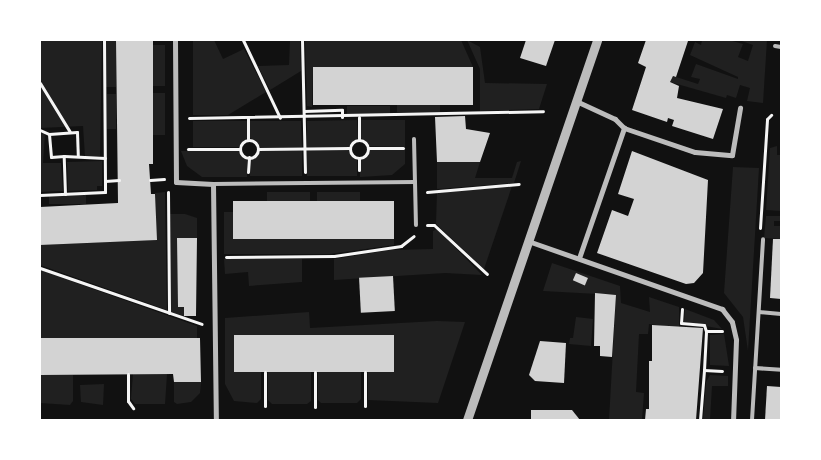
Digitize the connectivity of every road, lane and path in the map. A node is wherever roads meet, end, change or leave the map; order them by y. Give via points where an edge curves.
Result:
1 (104, 40) edge
2 (175, 40) edge
3 (244, 40) edge
4 (302, 40) edge
5 (597, 40) edge
6 (775, 46) dead end
7 (781, 47) edge
8 (40, 83) edge
9 (576, 101) junction
10 (740, 108) dead end
11 (304, 110) junction
12 (543, 111) dead end
13 (771, 115) dead end
14 (342, 117) junction
15 (359, 117) junction
16 (193, 118) dead end
17 (248, 118) junction
18 (280, 118) junction
19 (304, 118) junction
20 (624, 128) junction
21 (40, 130) edge
22 (70, 132) junction
23 (50, 134) junction
24 (414, 139) dead end
25 (248, 140) junction
26 (359, 140) junction
27 (304, 148) junction
28 (350, 148) junction
29 (368, 148) junction
30 (414, 148) junction
31 (175, 149) junction
32 (240, 149) junction
33 (258, 149) junction
34 (64, 156) junction
35 (78, 156) junction
36 (105, 158) junction
37 (168, 179) dead end
38 (119, 180) dead end
39 (150, 180) dead end
40 (105, 181) junction
41 (305, 182) junction
42 (415, 182) junction
43 (212, 184) junction
44 (518, 184) dead end
45 (168, 192) dead end
46 (415, 193) junction
47 (65, 194) junction
48 (40, 195) edge
49 (416, 225) junction
50 (763, 239) joint
51 (528, 241) junction
52 (222, 257) dead end
53 (579, 258) junction
54 (40, 268) edge
55 (487, 274) dead end
56 (682, 312) dead end
57 (759, 312) junction
58 (169, 313) junction
59 (781, 314) edge
60 (205, 325) dead end
61 (706, 331) junction
62 (735, 332) junction
63 (755, 368) junction
64 (704, 370) junction
65 (781, 370) edge
66 (265, 372) dead end
67 (314, 372) dead end
68 (365, 372) dead end
69 (736, 372) junction
70 (128, 374) dead end
71 (265, 406) dead end
72 (315, 406) dead end
73 (365, 406) dead end
74 (132, 408) dead end
75 (216, 420) edge
76 (467, 420) edge
77 (700, 420) edge
78 (733, 420) edge
79 (752, 420) edge

1 - 36 path
2 - 31 street
3 - 18 path
4 - 11 path
5 - 9 street
6 - 7 lane
8 - 22 path
9 - 20 street via 615,119
9 - 51 street
10 - 20 street via 732,155 695,152
11 - 14 path via 342,110
11 - 19 path
12 - 15 path
13 - 50 path via 767,119 759,236
14 - 15 path
14 - 19 path
15 - 26 path
16 - 17 path
17 - 18 path
17 - 25 path
18 - 19 path
19 - 27 path
20 - 53 street
21 - 23 path
22 - 23 path
22 - 35 path via 77,132
23 - 34 path via 51,157
24 - 30 lane
25 - 32 path
25 - 33 path via 255,142
26 - 28 path via 354,141
26 - 29 path
27 - 28 path
27 - 33 path
27 - 41 path
28 - 29 path via 358,158 365,156
29 - 30 path
30 - 42 lane
31 - 32 path
31 - 43 street via 176,182
32 - 33 path via 249,157 254,156
34 - 35 path
34 - 47 path
35 - 36 path via 84,159
36 - 40 path
37 - 39 path
38 - 40 path
40 - 47 path via 105,192
41 - 42 lane
41 - 43 lane
42 - 46 lane
43 - 75 street
44 - 46 path
45 - 58 path
46 - 49 lane
47 - 48 path
49 - 52 path via 416,234 401,246 334,256
49 - 55 path via 434,225
50 - 57 lane
51 - 53 street
51 - 76 street
53 - 62 street via 683,298 716,306 726,314
54 - 58 path
56 - 61 path via 681,323 704,325
57 - 59 lane
57 - 63 lane
58 - 60 path
61 - 62 path
61 - 64 path
62 - 69 street
63 - 65 lane
63 - 79 lane
64 - 69 path
64 - 77 path
66 - 71 path
67 - 72 path
68 - 73 path
69 - 78 street
70 - 74 path via 128,401

